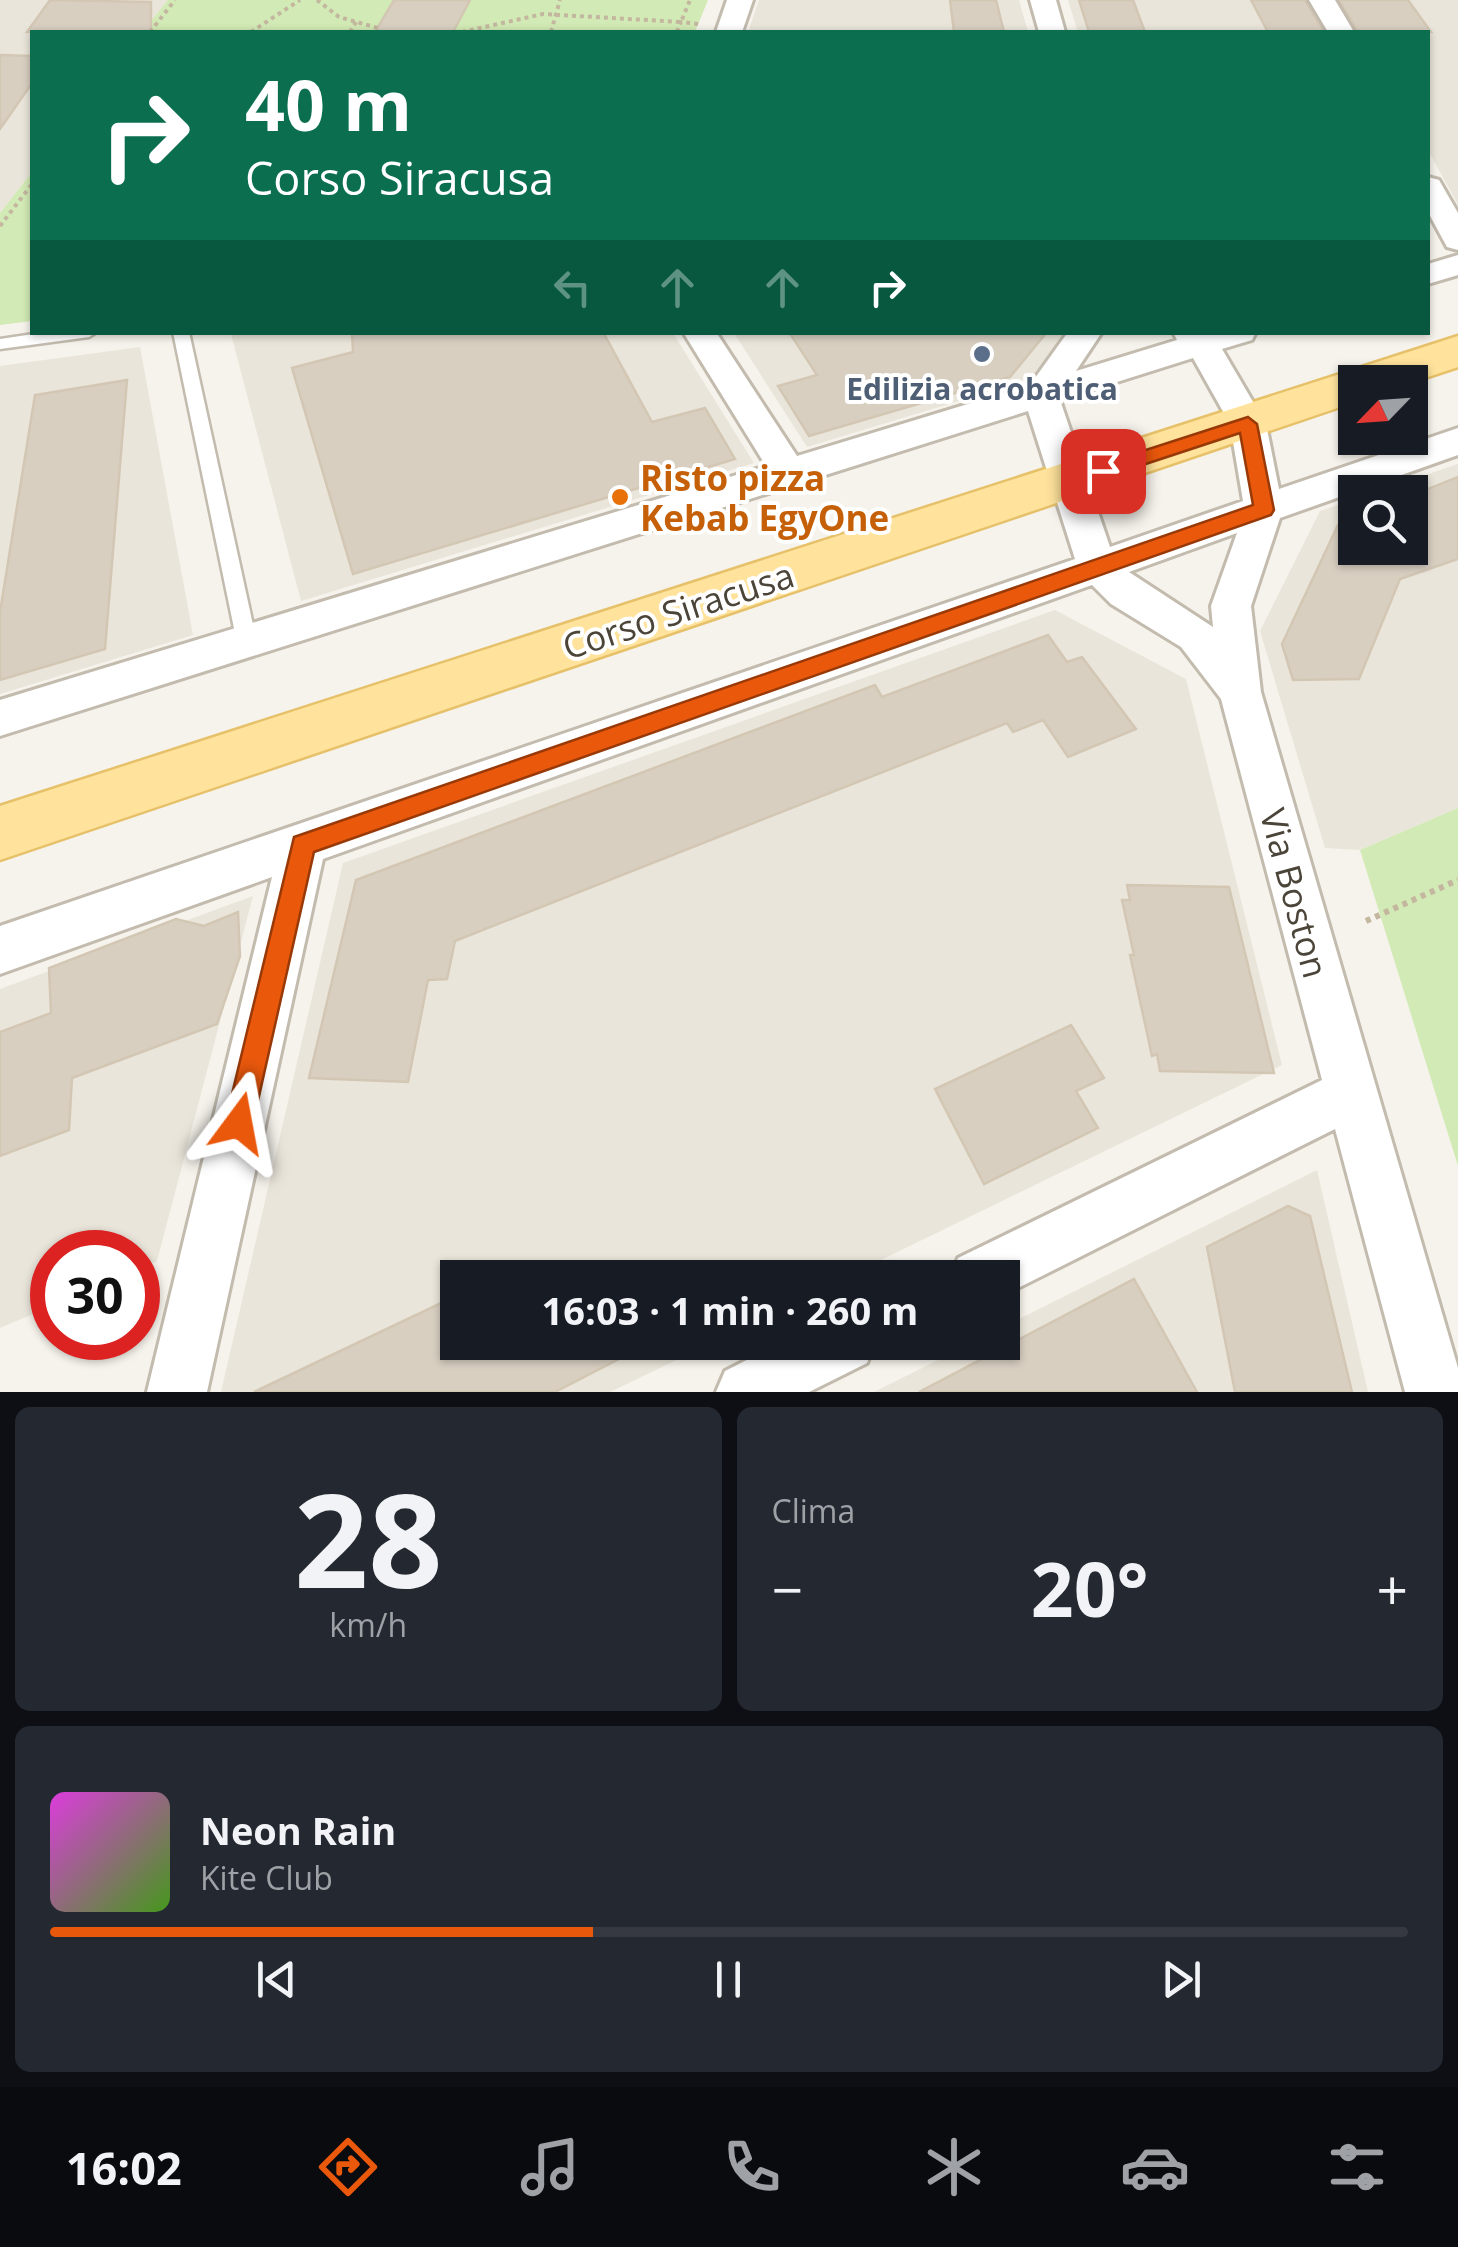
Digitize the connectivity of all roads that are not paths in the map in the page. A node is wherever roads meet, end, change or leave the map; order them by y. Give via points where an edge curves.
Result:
1 (740, 0) edge
2 (1042, 0) edge
3 (1322, 0) edge
4 (730, 30) edge
5 (1051, 30) edge
6 (1340, 30) edge
7 (1430, 190) edge
8 (1458, 240) edge
9 (1458, 265) edge
10 (1430, 273) edge
11 (68, 335) edge
12 (183, 335) edge
13 (701, 335) edge
14 (1084, 335) edge
15 (1196, 338) edge
16 (0, 344) edge
17 (1458, 351) edge
18 (1416, 365) edge
19 (1338, 392) edge
20 (1042, 395) junction
21 (1248, 424) junction
22 (1458, 441) edge
23 (790, 474) junction
24 (1068, 482) junction
25 (1264, 510) junction
26 (1097, 566) junction
27 (247, 643) junction
28 (1240, 692) junction
29 (0, 718) edge
30 (0, 833) edge
31 (303, 844) junction
32 (0, 950) edge
33 (1350, 1094) junction
34 (1014, 1260) edge
35 (810, 1360) edge
36 (177, 1392) edge
37 (746, 1392) edge
38 (1436, 1392) edge

1 - 4 street
2 - 5 street
3 - 6 street
7 - 8 street
9 - 10 street
11 - 16 lane
12 - 27 lane
13 - 23 street
14 - 20 street
15 - 20 street
15 - 21 street, Via Boston
17 - 18 main road
19 - 21 main road, Corso Siracusa
20 - 23 street
20 - 24 street
21 - 24 main road, Corso Siracusa
21 - 25 street, Via Boston
22 - 25 street
23 - 27 street
24 - 26 street
24 - 30 main road, Corso Siracusa
25 - 26 street
25 - 28 street, Via Boston via 1231,606
26 - 28 street, Via Boston via 1126,593 1195,636
26 - 31 street
27 - 29 street
28 - 33 street, Via Boston
31 - 32 street
31 - 36 street
33 - 34 street
33 - 38 street, Via Boston
35 - 37 street

